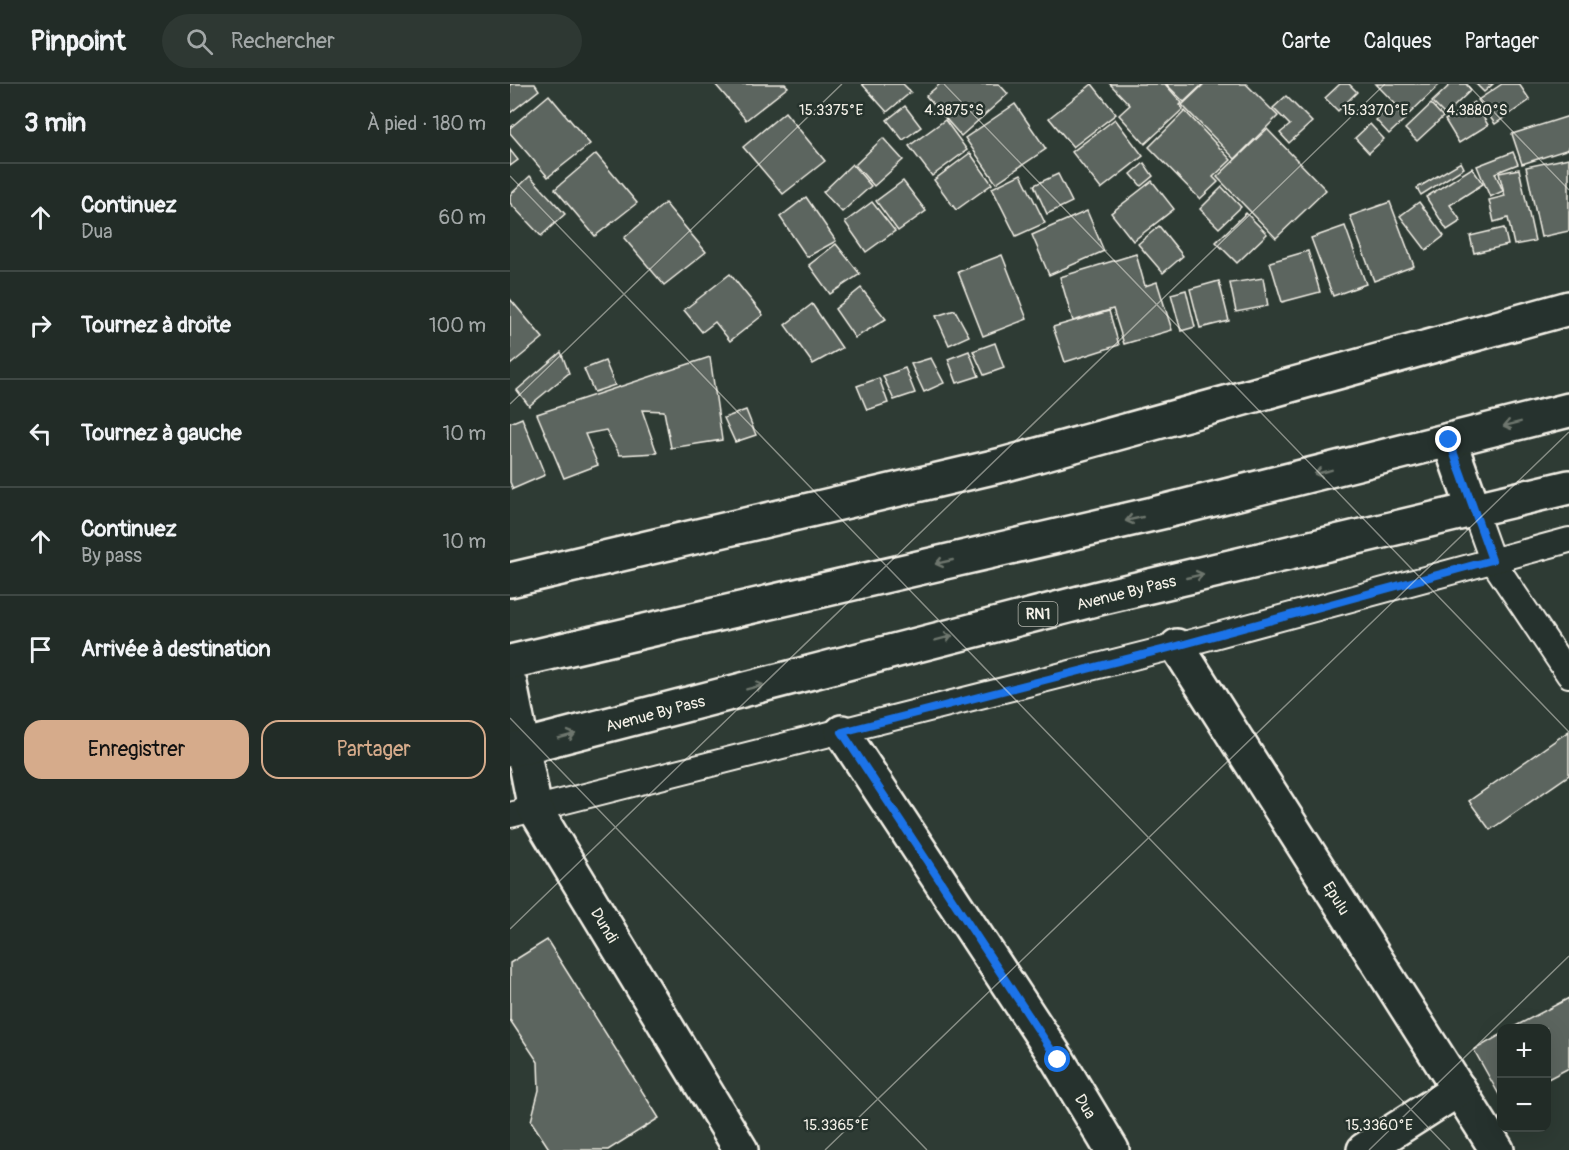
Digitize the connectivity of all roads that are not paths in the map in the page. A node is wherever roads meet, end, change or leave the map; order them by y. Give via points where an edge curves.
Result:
1 (1569, 308) edge
2 (1569, 410) edge
3 (1449, 440) junction
4 (1569, 487) edge
5 (1474, 510) junction
6 (1569, 540) edge
7 (1492, 560) junction
8 (510, 580) edge
9 (1177, 646) junction
10 (510, 662) edge
11 (1569, 675) edge
12 (510, 684) edge
13 (842, 732) junction
14 (516, 749) edge
15 (522, 812) edge
16 (1459, 1089) junction
17 (741, 1150) edge
18 (1112, 1150) edge
19 (1364, 1150) edge
20 (1497, 1150) edge

1 - 8 main road via 1002,465
2 -> 3 main road
3 - 5 main road
3 -> 10 main road via 1166,511
4 - 5 main road, Avenue By Pass / RN1
5 - 7 lane
14 -> 5 main road, Avenue By Pass / RN1 via 1087,601
6 - 7 lane
7 - 9 lane
7 - 11 lane
9 - 13 lane
9 - 16 main road, Epulu
12 - 14 main road, Dundi
13 - 15 lane
13 - 18 main road, Dua via 1058,1060
14 - 15 main road, Dundi
15 - 17 main road, Dundi
16 - 19 main road
16 - 20 main road, Epulu

